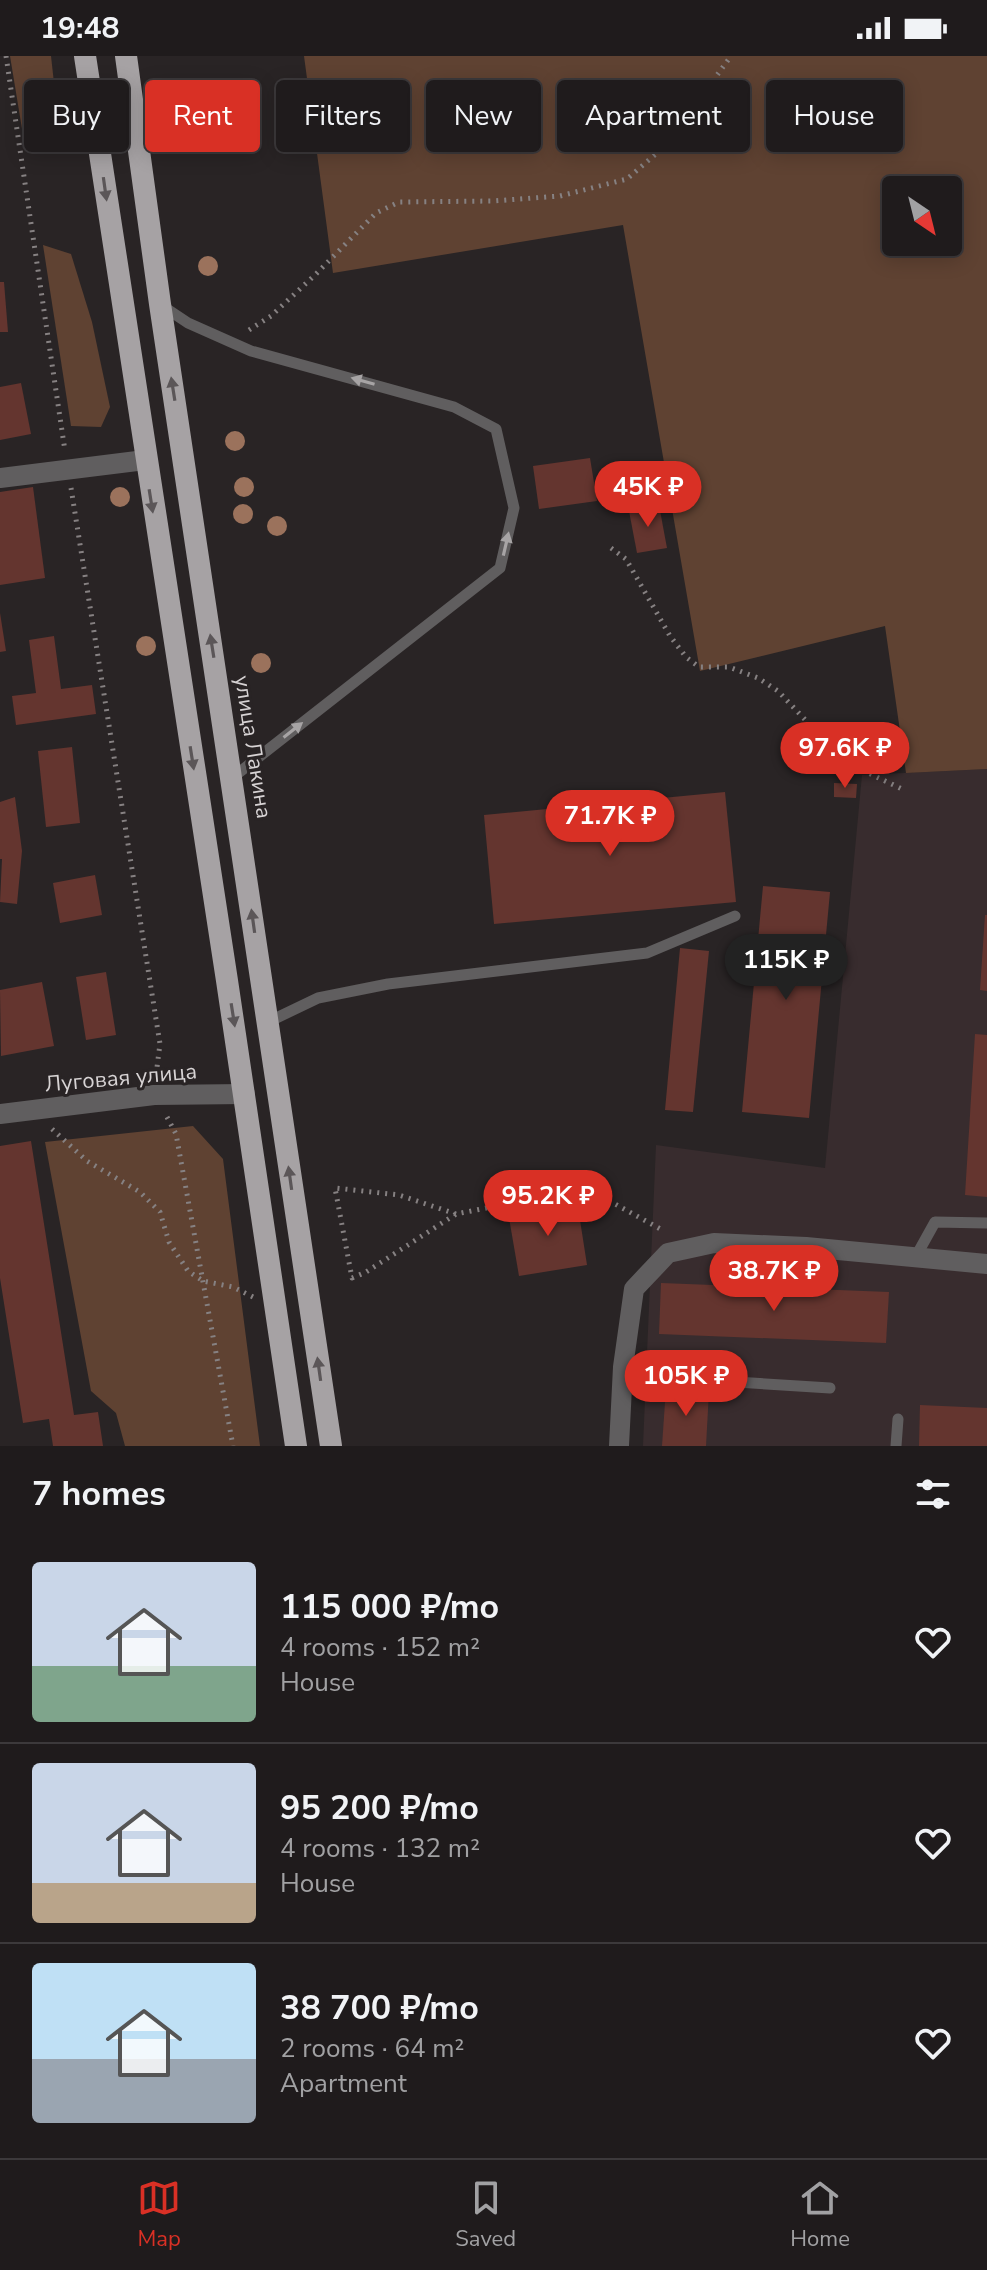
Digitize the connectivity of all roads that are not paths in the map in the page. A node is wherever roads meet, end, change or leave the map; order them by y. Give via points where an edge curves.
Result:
1 (85, 56) edge
2 (126, 56) edge
3 (160, 304) junction
4 (145, 460) junction
5 (0, 478) edge
6 (232, 778) junction
7 (735, 916) dead end
8 (268, 1022) junction
9 (245, 1094) junction
10 (0, 1114) edge
11 (987, 1223) edge
12 (915, 1258) junction
13 (987, 1264) edge
14 (623, 1375) junction
15 (830, 1388) dead end
16 (898, 1419) dead end
17 (296, 1446) edge
18 (331, 1446) edge
19 (619, 1446) edge
20 (896, 1446) edge

1 -> 4 highway
2 - 3 highway, улица Лакина
6 -> 3 highway, улица Лакина
6 -> 3 lane via 500,568 514,508 496,429 454,407 251,351 188,323
4 - 5 street
4 -> 9 highway
8 -> 6 highway, улица Лакина
7 - 8 lane via 647,953 388,984 318,998
18 -> 8 highway, улица Лакина
9 - 10 street, Луговая улица via 154,1095
9 - 17 highway
11 - 12 lane via 935,1222
12 - 13 street
12 - 14 street via 714,1243 668,1253 634,1289
14 - 15 lane
14 - 19 street
16 - 20 lane

